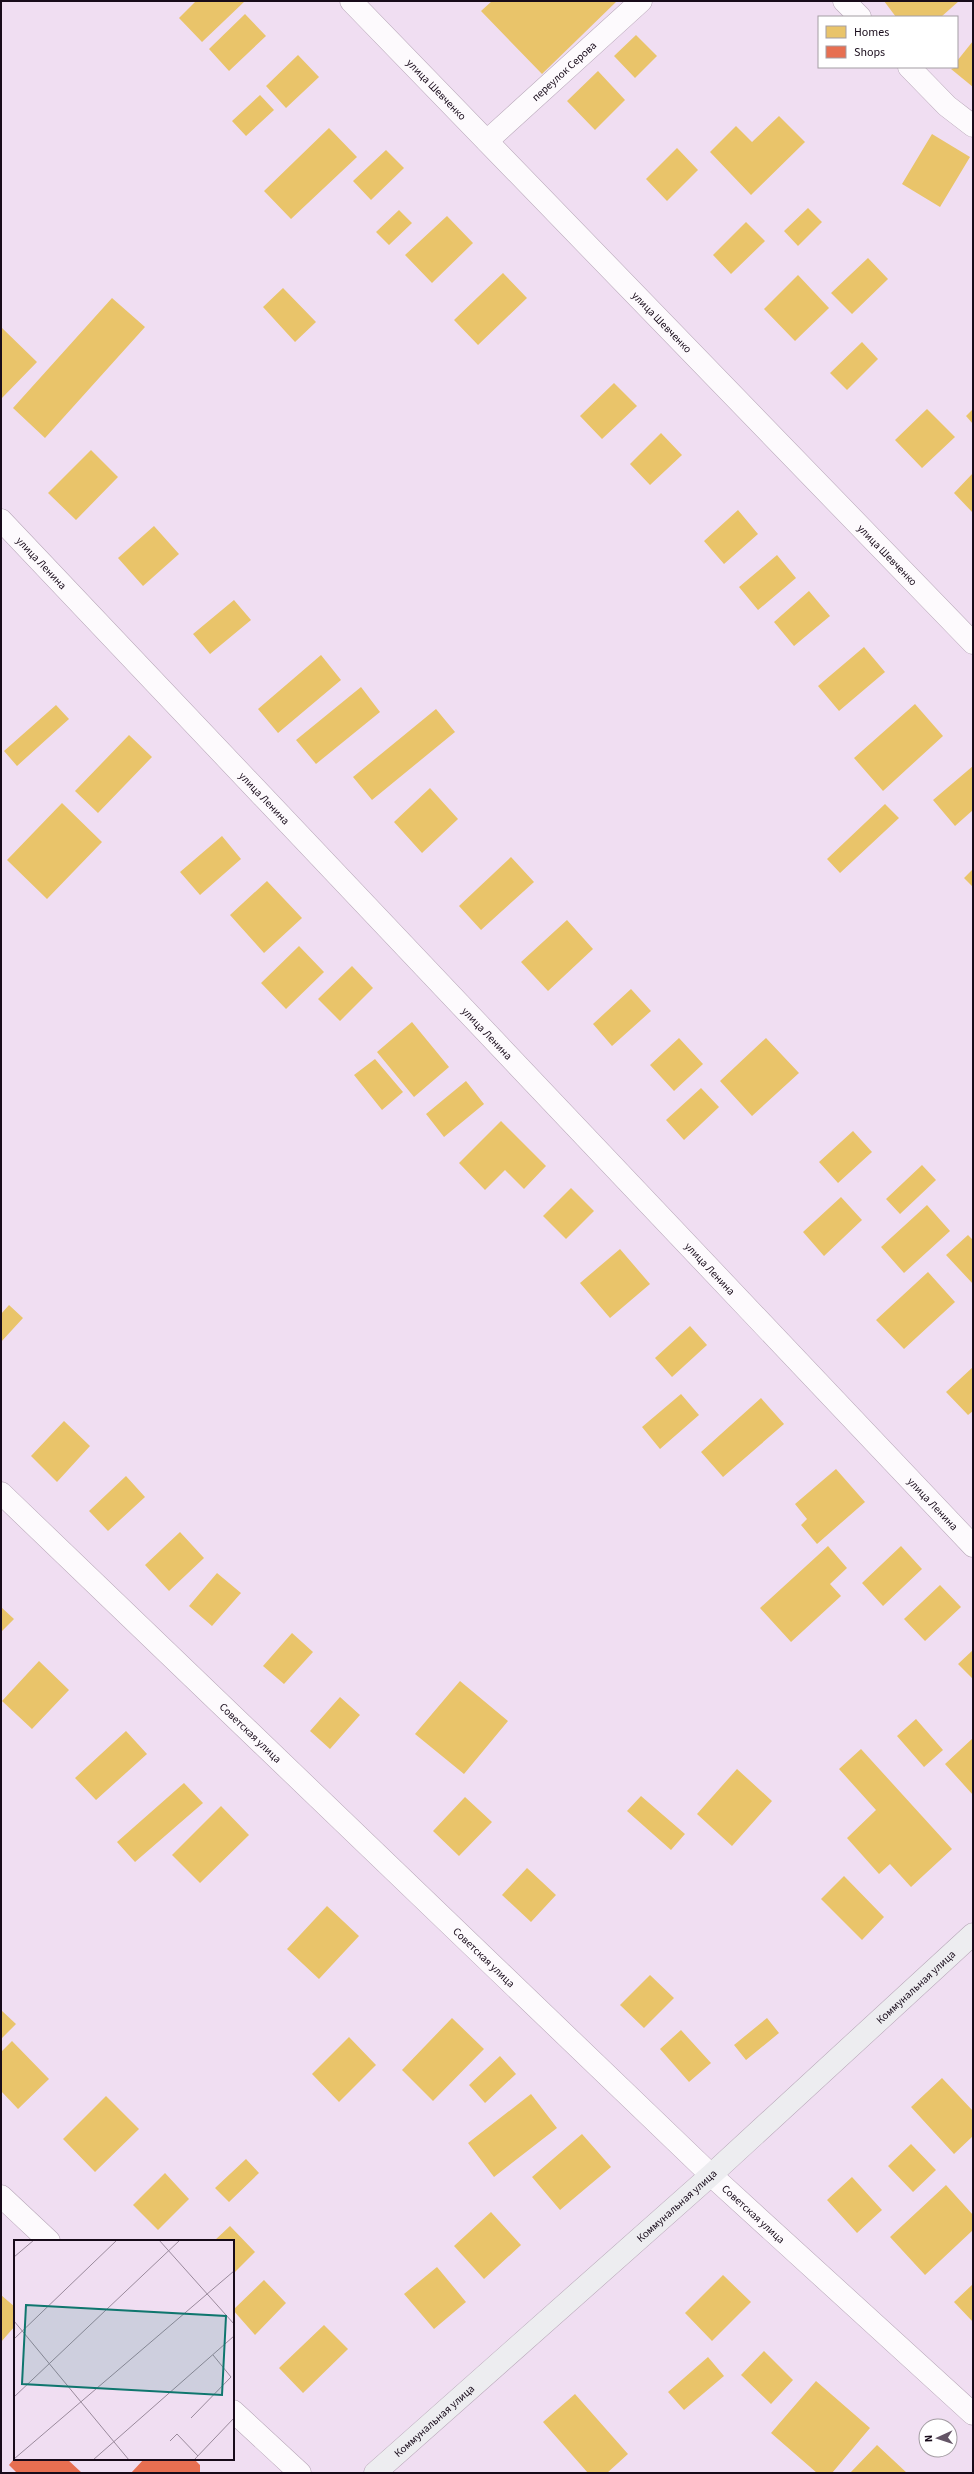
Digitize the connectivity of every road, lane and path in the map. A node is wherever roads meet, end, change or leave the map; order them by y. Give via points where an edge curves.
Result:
1 (351, 1) edge
2 (641, 1) edge
3 (844, 1) edge
4 (859, 16) edge
5 (910, 68) edge
6 (973, 126) edge
7 (487, 141) junction
8 (1, 520) edge
9 (973, 643) edge
10 (1, 1493) edge
11 (973, 1546) edge
12 (973, 1934) edge
13 (711, 2175) junction
14 (1, 2196) edge
15 (48, 2240) edge
16 (234, 2412) edge
17 (973, 2414) edge
18 (300, 2473) edge
19 (375, 2473) edge

1 - 7 street, улица Шевченко
2 - 7 street, переулок Серова
3 - 4 street
5 - 6 street via 947,106
7 - 9 street, улица Шевченко
8 - 11 street, улица Ленина
10 - 13 street, Советская улица
12 - 13 street, Коммунальная улица
13 - 17 street, Советская улица
13 - 19 street, Коммунальная улица
14 - 15 street
16 - 18 street

